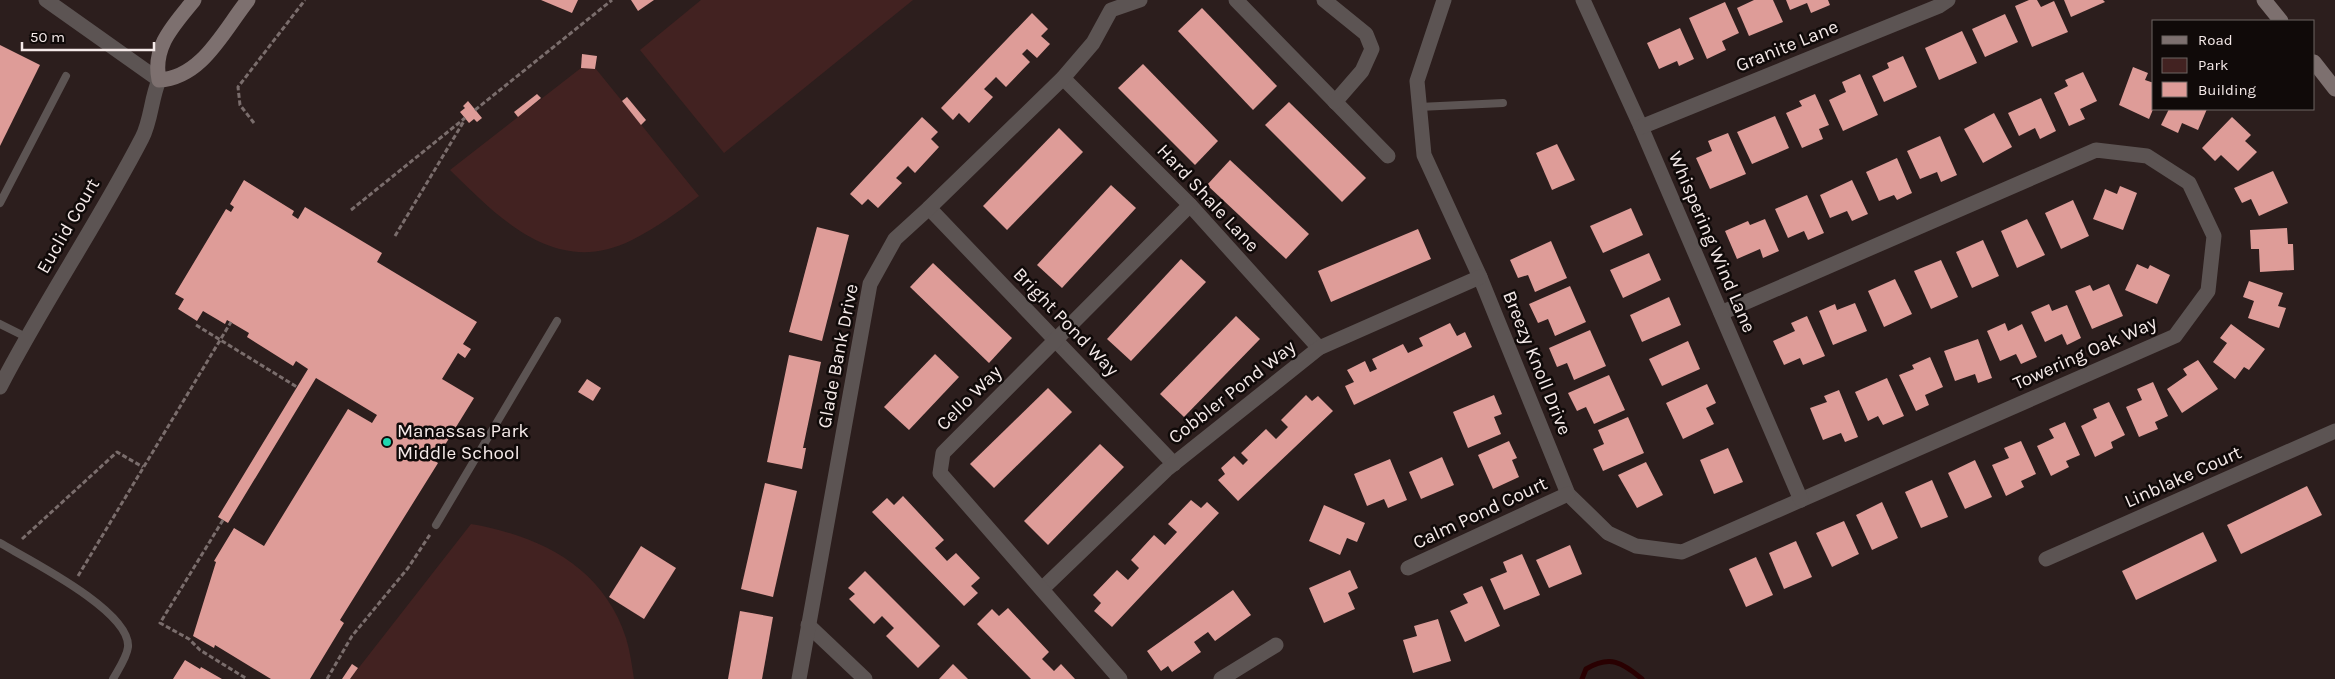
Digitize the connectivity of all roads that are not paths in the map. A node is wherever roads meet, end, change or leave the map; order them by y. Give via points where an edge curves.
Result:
1 (46, 0) edge
2 (194, 0) edge
3 (248, 0) edge
4 (1140, 0) edge
5 (1236, 0) edge
6 (1324, 0) edge
7 (1444, 0) edge
8 (1583, 0) edge
9 (1948, 0) edge
10 (2264, 0) edge
11 (2280, 20) edge
12 (2315, 63) edge
13 (66, 76) dead end
14 (1064, 78) junction
15 (159, 80) junction
16 (2335, 88) edge
17 (1335, 102) junction
18 (1503, 103) dead end
19 (1419, 108) junction
20 (1641, 127) junction
21 (1388, 156) dead end
22 (0, 203) edge
23 (1190, 205) junction
24 (930, 208) junction
25 (1480, 277) junction
26 (1721, 314) junction
27 (557, 321) dead end
28 (0, 324) edge
29 (26, 337) junction
30 (1056, 340) junction
31 (1319, 348) junction
32 (0, 387) edge
33 (2335, 431) edge
34 (1174, 464) junction
35 (1568, 494) junction
36 (1801, 500) junction
37 (436, 525) road end
38 (0, 542) edge
39 (2046, 559) dead end
40 (1408, 568) dead end
41 (1042, 590) junction
42 (808, 625) junction
43 (1276, 645) dead end
44 (113, 679) edge
45 (799, 679) edge
46 (865, 679) edge
47 (1120, 679) edge
48 (1221, 679) edge

1 - 15 street
2 - 15 street via 162,41 158,55
3 - 15 street via 199,63 177,77
4 - 14 street, Glade Bank Drive via 1111,10 1092,44
5 - 17 street
6 - 17 street via 1366,34 1372,49 1362,71
7 - 19 street, Breezy Knoll Drive via 1416,81
8 - 20 street, Whispering Wind Lane
9 - 20 street, Granite Lane
10 - 11 street
12 - 16 street
13 - 22 lane
14 - 23 street, Hard Shale Lane
14 - 24 street, Glade Bank Drive
15 - 29 street, Euclid Court via 143,137
17 - 21 street
18 - 19 lane
19 - 25 street, Breezy Knoll Drive via 1424,155
20 - 26 street, Whispering Wind Lane
23 - 30 street, Cello Way
23 - 31 street, Hard Shale Lane
24 - 30 street, Bright Pond Way
24 - 42 street, Glade Bank Drive via 894,239 870,284
25 - 31 street, Cobbler Pond Way
25 - 35 street, Breezy Knoll Drive
26 - 36 street, Whispering Wind Lane
26 - 36 street, Towering Oak Way via 2096,150 2147,156 2189,183 2214,236 2208,291 2175,336
27 - 37 lane
28 - 29 lane
29 - 32 street, Euclid Court
30 - 34 street, Bright Pond Way
30 - 41 street, Cello Way via 943,453 940,473
31 - 34 street, Cobbler Pond Way
33 - 39 street, Linblake Court
34 - 41 street, Cobbler Pond Way
35 - 36 street, Breezy Knoll Drive via 1608,533 1636,546 1682,552
35 - 40 street, Calm Pond Court
38 - 44 lane via 94,600 114,616 126,635 128,648
41 - 47 street, Cello Way
42 - 45 street, Glade Bank Drive
42 - 46 street
43 - 48 street

